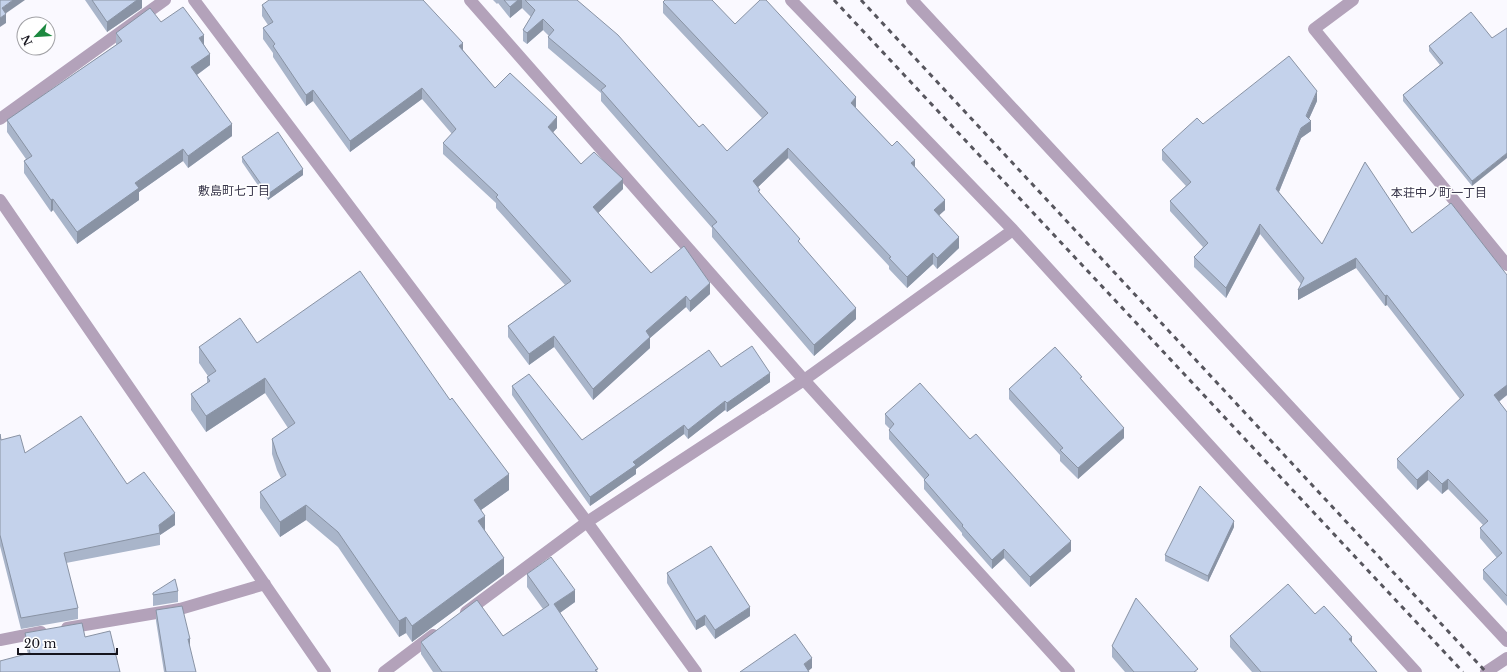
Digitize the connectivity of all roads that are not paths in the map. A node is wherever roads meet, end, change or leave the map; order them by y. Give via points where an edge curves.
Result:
1 (165, 0) edge
2 (194, 0) edge
3 (470, 0) edge
4 (791, 0) edge
5 (912, 0) edge
6 (1353, 0) edge
7 (0, 119) edge
8 (0, 200) edge
9 (1013, 230) junction
10 (1507, 265) edge
11 (804, 380) junction
12 (587, 522) junction
13 (265, 584) junction
14 (454, 621) edge
15 (441, 630) edge
16 (0, 640) edge
17 (1507, 641) edge
18 (1507, 658) edge
19 (325, 672) edge
20 (384, 672) edge
21 (696, 672) edge
22 (1069, 672) edge
23 (1416, 672) edge
24 (1486, 672) edge

1 - 7 street
2 - 12 street
3 - 11 street
4 - 9 street
5 - 17 street
6 - 10 street via 1314,29
8 - 13 street
9 - 11 street
9 - 23 street
11 - 12 street
11 - 22 street
12 - 14 street
12 - 21 street
13 - 16 street via 180,609
13 - 19 street
15 - 20 street
18 - 24 street

